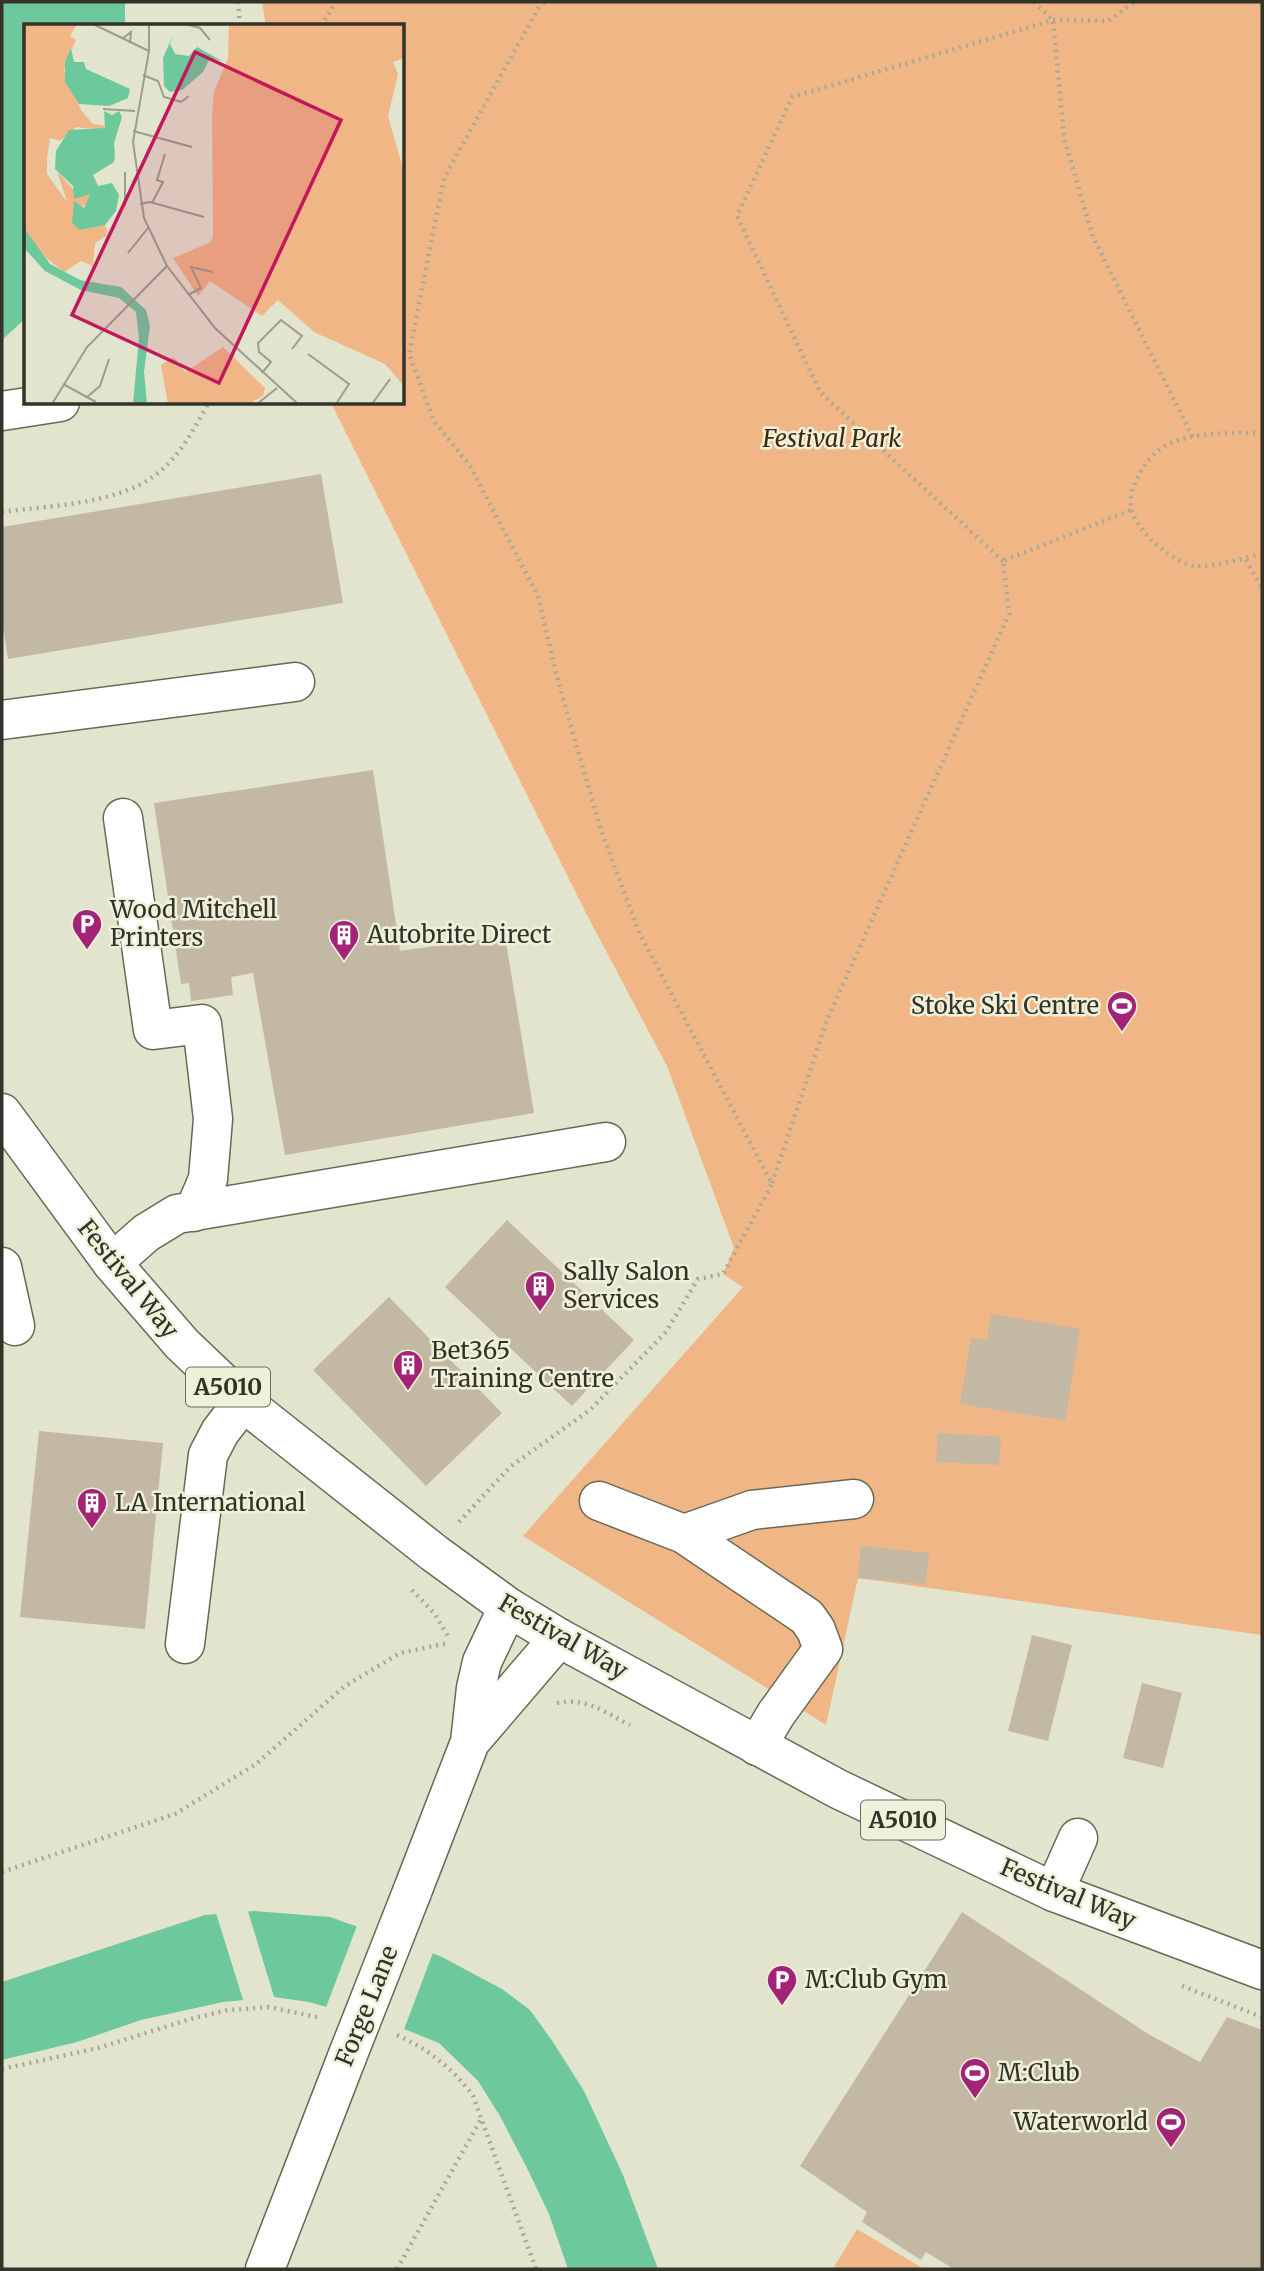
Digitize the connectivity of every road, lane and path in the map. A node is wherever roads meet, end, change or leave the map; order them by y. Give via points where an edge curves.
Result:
1 (238, 2) edge
2 (336, 2) edge
3 (545, 2) edge
4 (1034, 2) edge
5 (1134, 2) edge
6 (1053, 20) junction
7 (240, 24) edge
8 (322, 24) edge
9 (47, 404) edge
10 (208, 404) edge
11 (2, 411) edge
12 (1262, 433) edge
13 (1193, 438) junction
14 (1131, 510) junction
15 (2, 512) edge
16 (1262, 553) edge
17 (1246, 560) junction
18 (1003, 561) junction
19 (1262, 589) edge
20 (295, 682) dead end
21 (2, 720) edge
22 (123, 818) dead end
23 (2, 1113) edge
24 (606, 1142) dead end
25 (772, 1184) junction
26 (194, 1212) junction
27 (112, 1263) junction
28 (2, 1267) edge
29 (15, 1326) dead end
30 (243, 1402) junction
31 (854, 1499) dead end
32 (599, 1501) dead end
33 (453, 1529) dead end
34 (684, 1534) junction
35 (508, 1607) junction
36 (559, 1638) junction
37 (450, 1642) dead end
38 (185, 1644) dead end
39 (549, 1705) dead end
40 (632, 1727) dead end
41 (470, 1742) junction
42 (757, 1746) junction
43 (1078, 1838) dead end
44 (2, 1872) edge
45 (1054, 1892) junction
46 (1262, 1970) edge
47 (481, 2119) dead end
48 (265, 2269) edge
49 (397, 2269) edge

1 - 7 path
2 - 8 path
3 - 25 path via 444,178 409,354 434,421 470,466 538,596 601,831 639,932
4 - 6 path
5 - 6 path via 1108,21
6 - 13 path via 1064,138 1093,237
6 - 18 path via 792,97 737,216 820,392
9 - 11 main road
10 - 15 path via 190,437 161,471 141,485 111,496
12 - 13 path
13 - 14 path via 1166,445 1144,464 1134,485
14 - 17 path via 1156,544 1193,567
14 - 18 path
16 - 17 path
17 - 19 path
18 - 25 path via 1009,614 827,1020
20 - 21 main road
22 - 26 main road via 153,1030 202,1024 214,1119 208,1179
23 - 27 main road, Festival Way / A5010
24 - 26 main road
25 - 33 path via 723,1274 698,1279 666,1332 638,1362 590,1410 512,1466
26 - 27 main road via 177,1214 146,1233
27 - 30 main road, Festival Way / A5010 via 182,1344
28 - 29 main road
30 - 35 main road, Festival Way / A5010
30 - 38 main road via 208,1455
31 - 34 main road via 752,1510
32 - 34 main road
34 - 42 main road via 807,1617 823,1649
35 - 36 main road, Festival Way / A5010
35 - 41 main road, Forge Lane via 482,1662
36 - 41 main road, Forge Lane
36 - 42 main road, Festival Way / A5010
37 - 44 path via 400,1653 345,1686 256,1765 176,1814
39 - 40 path via 585,1702
41 - 48 main road, Forge Lane, bridge
42 - 45 main road, Festival Way / A5010
43 - 45 main road
45 - 46 main road, Festival Way / A5010
47 - 49 path

